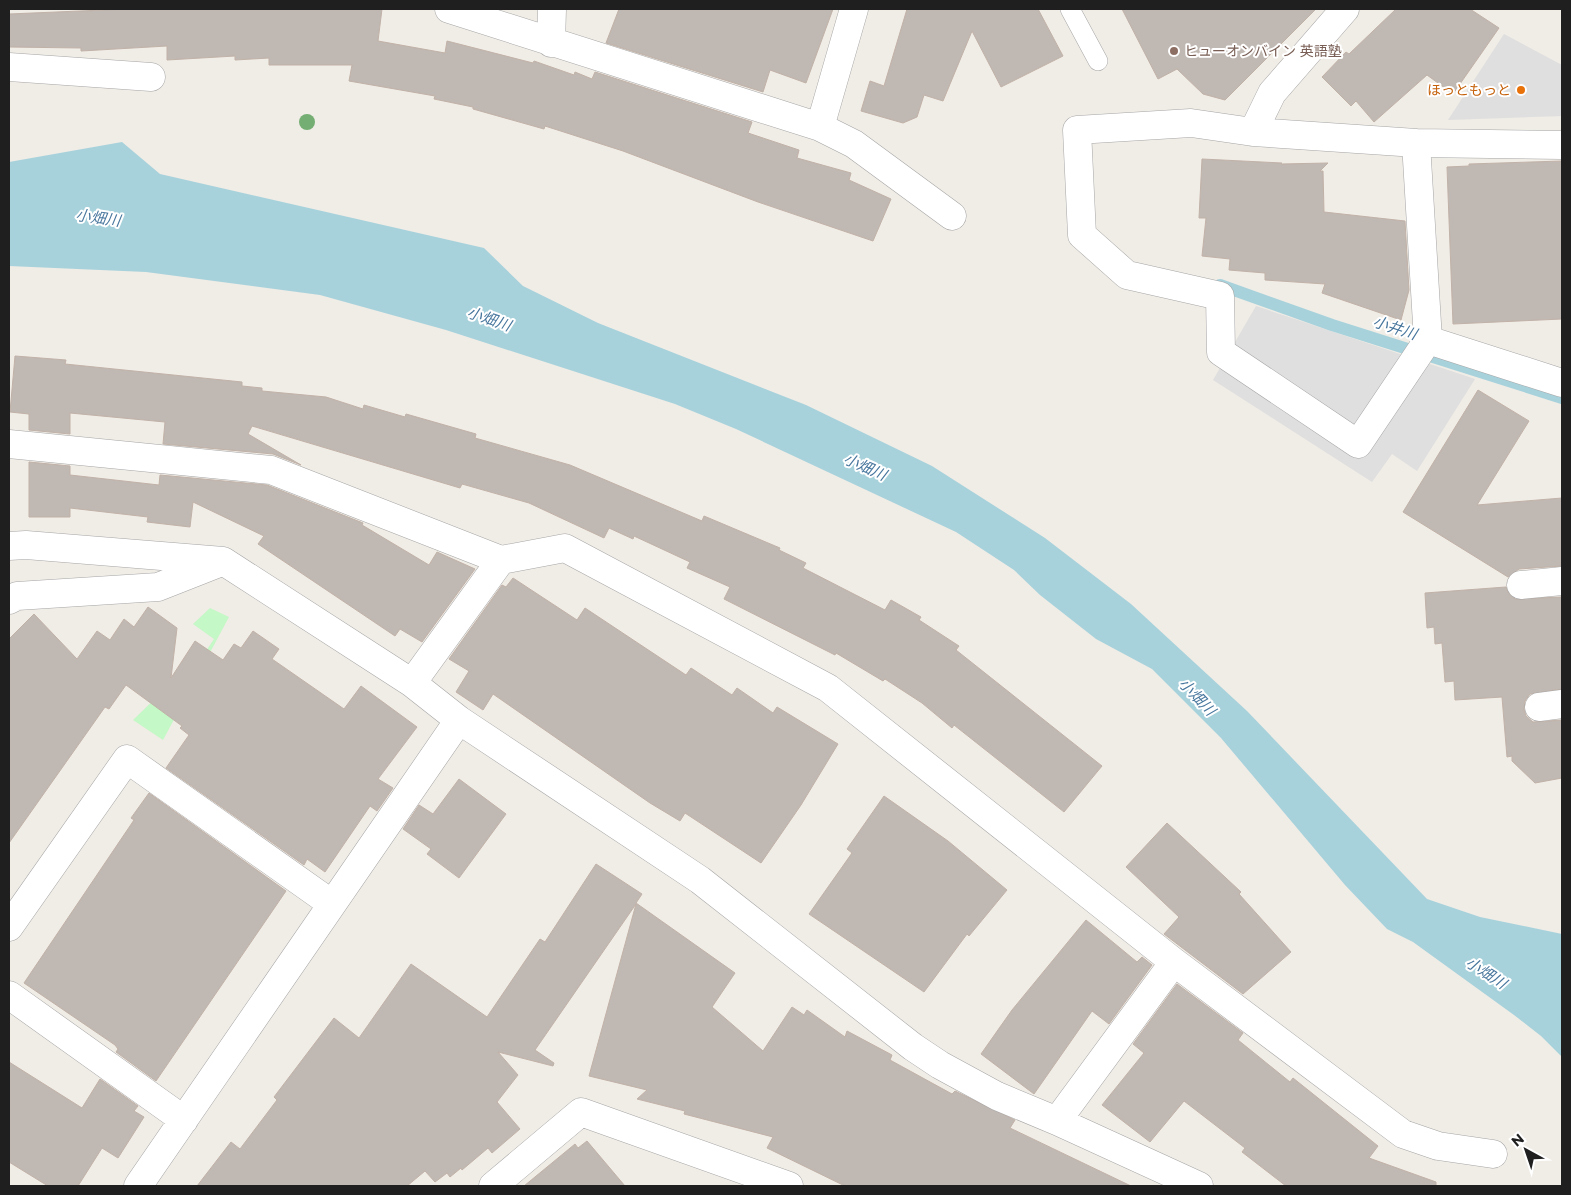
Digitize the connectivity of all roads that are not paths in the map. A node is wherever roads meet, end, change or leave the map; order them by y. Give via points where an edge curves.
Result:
1 (448, 9) edge
2 (552, 9) edge
3 (854, 9) edge
4 (1070, 9) edge
5 (1345, 9) edge
6 (551, 43) junction
7 (1098, 61) dead end
8 (9, 67) edge
9 (151, 77) dead end
10 (820, 127) junction
11 (1253, 132) junction
12 (1416, 143) junction
13 (1562, 145) edge
14 (952, 216) dead end
15 (1428, 340) junction
16 (1562, 382) edge
17 (9, 444) edge
18 (9, 546) edge
19 (501, 560) junction
20 (223, 561) junction
21 (1562, 581) edge
22 (1520, 585) dead end
23 (9, 600) edge
24 (412, 683) junction
25 (459, 720) junction
26 (332, 904) junction
27 (9, 928) edge
28 (1174, 962) junction
29 (9, 995) edge
30 (184, 1120) junction
31 (1057, 1121) junction
32 (1493, 1154) dead end
33 (138, 1186) edge
34 (494, 1186) edge
35 (788, 1186) edge
36 (1199, 1186) edge

1 - 6 street
2 - 6 street
3 - 10 street
4 - 7 lane
5 - 11 street via 1272,93
6 - 10 street
8 - 9 street
10 - 14 street via 854,144
11 - 12 street
11 - 15 street via 1191,123 1078,130 1082,235 1127,275 1220,296 1221,352 1358,444
12 - 13 street
12 - 15 street
15 - 16 street
17 - 19 street via 271,470
18 - 20 street
19 - 24 street
19 - 28 street via 565,548 828,688
20 - 23 street via 158,587 17,596
20 - 24 street
21 - 22 street
24 - 25 street
25 - 26 street
25 - 31 street via 700,880 913,1047 983,1088
26 - 27 street via 127,759
26 - 30 street
28 - 31 street
28 - 32 street via 1403,1134 1438,1146
29 - 30 street
30 - 33 street
31 - 36 street
34 - 35 street via 581,1112

